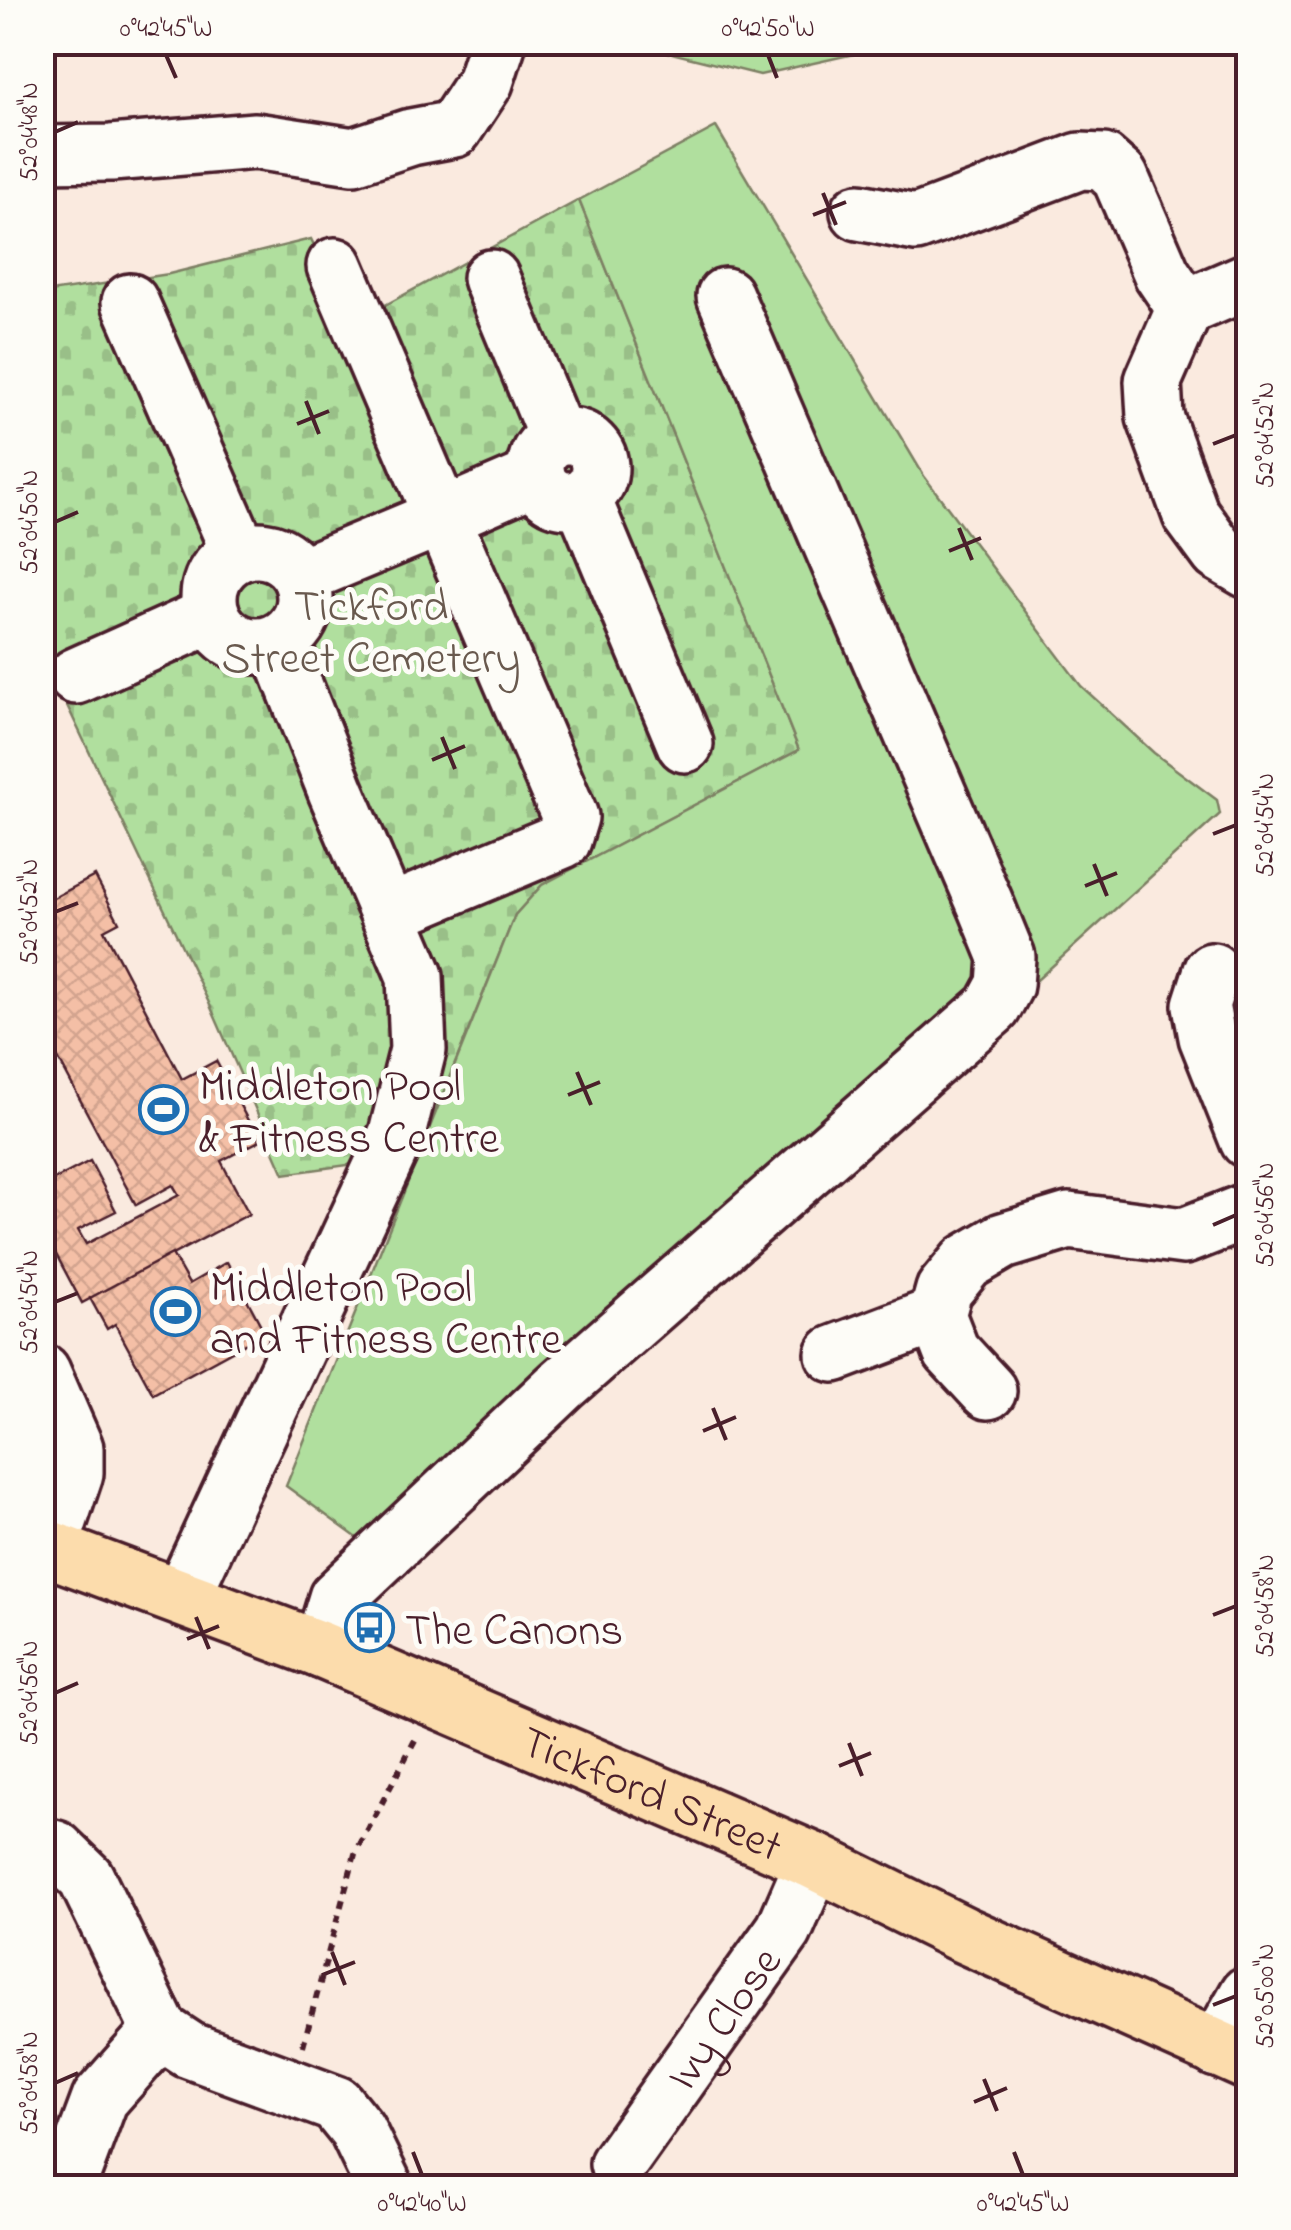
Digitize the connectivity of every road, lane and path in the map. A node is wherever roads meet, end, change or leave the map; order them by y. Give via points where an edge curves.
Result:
1 (498, 42) edge
2 (42, 154) edge
3 (859, 212) dead end
4 (335, 266) dead end
5 (491, 278) dead end
6 (1248, 281) edge
7 (725, 296) dead end
8 (130, 302) dead end
9 (1185, 308) junction
10 (558, 470) junction
11 (442, 517) junction
12 (240, 552) junction
13 (1248, 570) edge
14 (300, 576) junction
15 (212, 615) junction
16 (277, 642) junction
17 (76, 676) dead end
18 (685, 744) dead end
19 (388, 914) junction
20 (1212, 971) dead end
21 (1248, 1140) edge
22 (1248, 1211) edge
23 (937, 1315) junction
24 (834, 1354) dead end
25 (42, 1372) edge
26 (988, 1391) dead end
27 (46, 1547) edge
28 (182, 1597) junction
29 (322, 1650) junction
30 (436, 1699) junction
31 (42, 1844) edge
32 (814, 1862) junction
33 (1248, 1994) edge
34 (160, 2032) junction
35 (1233, 2056) edge
36 (288, 2086) junction
37 (618, 2164) dead end
38 (67, 2188) edge
39 (384, 2188) edge

1 - 2 street via 485,82 454,129 354,156 255,141
3 - 9 street via 916,222 1080,161 1103,162 1120,177 1162,274
4 - 11 street
5 - 10 street
6 - 9 street
7 - 29 street via 994,924 1007,957 1005,985 993,1007 562,1385 337,1598
8 - 12 street
9 - 13 street via 1153,381 1155,417 1190,515 1219,552
10 - 11 street
10 - 18 street
11 - 14 street
11 - 19 street via 570,817 562,840
12 - 14 street via 281,556
12 - 15 street via 216,571
14 - 16 street via 302,614
15 - 16 street via 231,638 262,646
15 - 17 street
16 - 19 street
19 - 28 street via 415,976 418,1050 397,1134
20 - 21 street via 1201,1005 1206,1037
22 - 23 street via 1184,1236 1068,1221 1003,1241 967,1262 944,1290
23 - 24 street
23 - 26 street via 951,1351
25 - 27 street via 75,1448 74,1473
27 - 28 main road, Tickford Street
28 - 29 main road, Tickford Street
29 - 30 main road, Tickford Street
30 - 32 main road, Tickford Street
30 - 36 path via 355,1854
31 - 34 street via 86,1878
32 - 35 main road, Tickford Street
32 - 37 street, Ivy Close via 784,1930
33 - 35 street
34 - 36 street
34 - 38 street via 100,2099
36 - 39 street via 336,2104 357,2130

